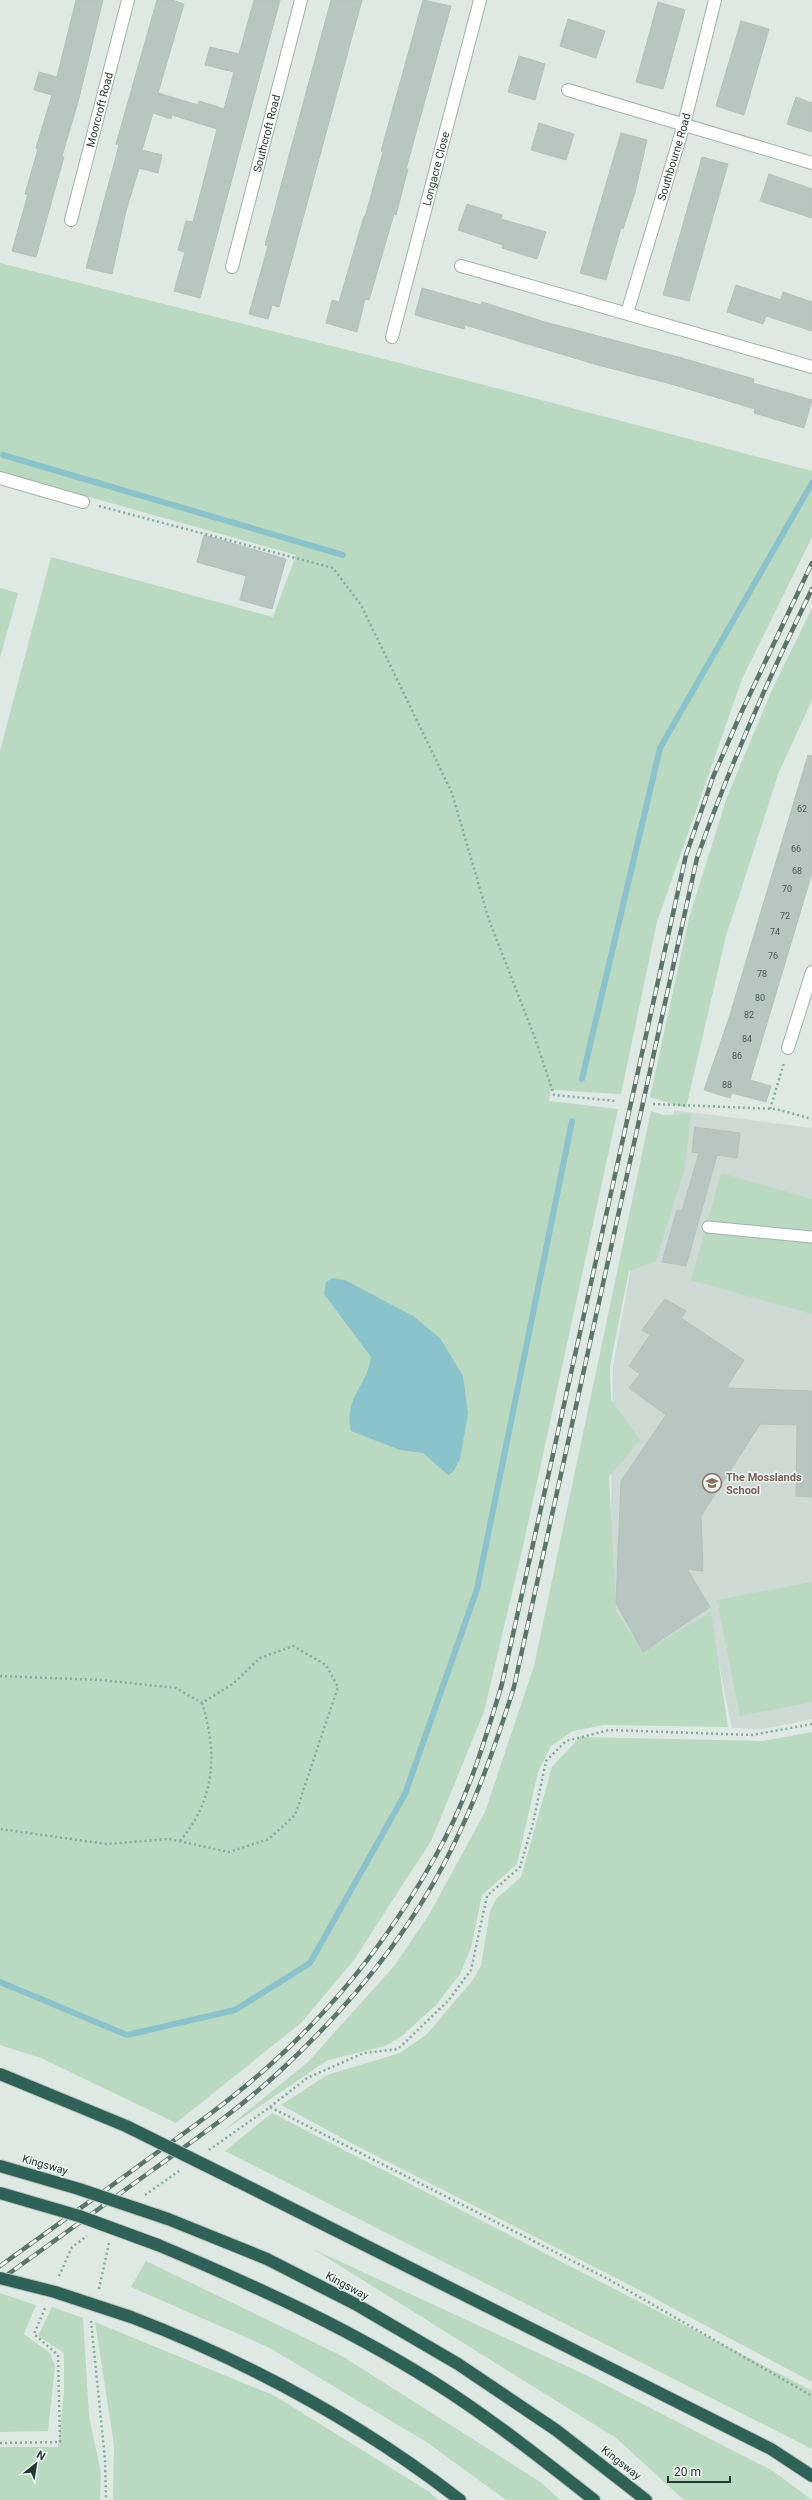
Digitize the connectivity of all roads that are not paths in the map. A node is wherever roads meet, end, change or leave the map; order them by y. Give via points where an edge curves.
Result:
1 (128, 0) edge
2 (301, 0) edge
3 (480, 0) edge
4 (715, 0) edge
5 (568, 90) dead end
6 (684, 124) junction
7 (812, 163) edge
8 (71, 220) dead end
9 (461, 266) dead end
10 (232, 267) dead end
11 (627, 313) junction
12 (392, 337) dead end
13 (812, 367) edge
14 (0, 478) edge
15 (82, 502) road end
16 (812, 972) edge
17 (788, 1048) road end
18 (708, 1227) dead end
19 (812, 1237) edge
20 (0, 2074) edge
21 (0, 2166) edge
22 (0, 2193) edge
23 (0, 2278) edge
24 (812, 2476) edge
25 (460, 2500) edge
26 (594, 2500) edge
27 (646, 2500) edge

1 - 8 street, Moorcroft Road
2 - 10 street, Southcroft Road
3 - 12 street, Longacre Close
4 - 6 street, Southbourne Road
5 - 6 street
6 - 7 street
6 - 11 street, Southbourne Road
9 - 11 street
11 - 13 street
14 - 15 street
16 - 17 street
18 - 19 lane
20 - 24 highway, bridge via 126,2126 771,2449
21 - 27 highway, Kingsway, bridge via 79,2188 168,2220 266,2259 357,2305 451,2360 556,2430
22 - 26 highway, bridge via 79,2216 158,2245 264,2290 347,2333 442,2388 544,2460
23 - 25 highway, bridge via 55,2292 132,2317 200,2343 288,2387 366,2431

